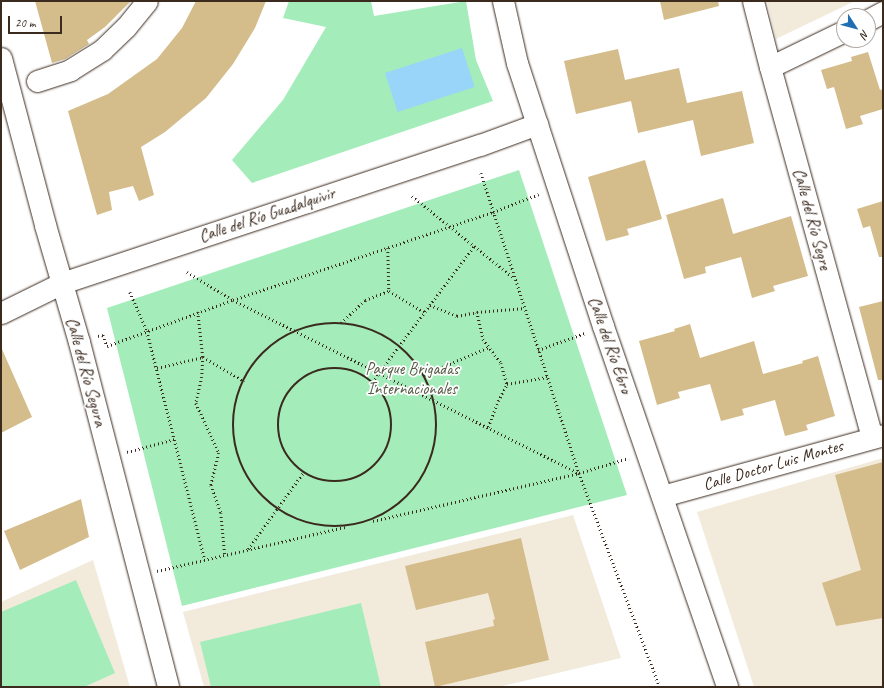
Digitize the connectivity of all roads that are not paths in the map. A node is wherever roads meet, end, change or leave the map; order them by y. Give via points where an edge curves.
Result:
1 (147, 1) edge
2 (503, 1) edge
3 (753, 1) edge
4 (836, 35) edge
5 (1, 58) edge
6 (770, 67) junction
7 (37, 81) dead end
8 (537, 124) junction
9 (62, 283) junction
10 (1, 313) edge
11 (878, 436) edge
12 (662, 496) junction
13 (168, 687) edge
14 (727, 687) edge

1 - 7 street via 126,27 102,50 70,70
2 - 8 street, Calle del Río Ebro via 517,64
3 - 6 street, Calle del Río Segre
4 - 6 street
5 - 9 street, Calle del Río Segura
6 - 11 street, Calle del Río Segre
8 - 9 street, Calle del Río Guadalquivir
8 - 12 street, Calle del Río Ebro via 602,326
9 - 10 street, Calle del Río Guadalquivir
9 - 13 street, Calle del Río Segura
11 - 12 street, Calle Doctor Luis Montes
12 - 14 street, Calle del Río Ebro

